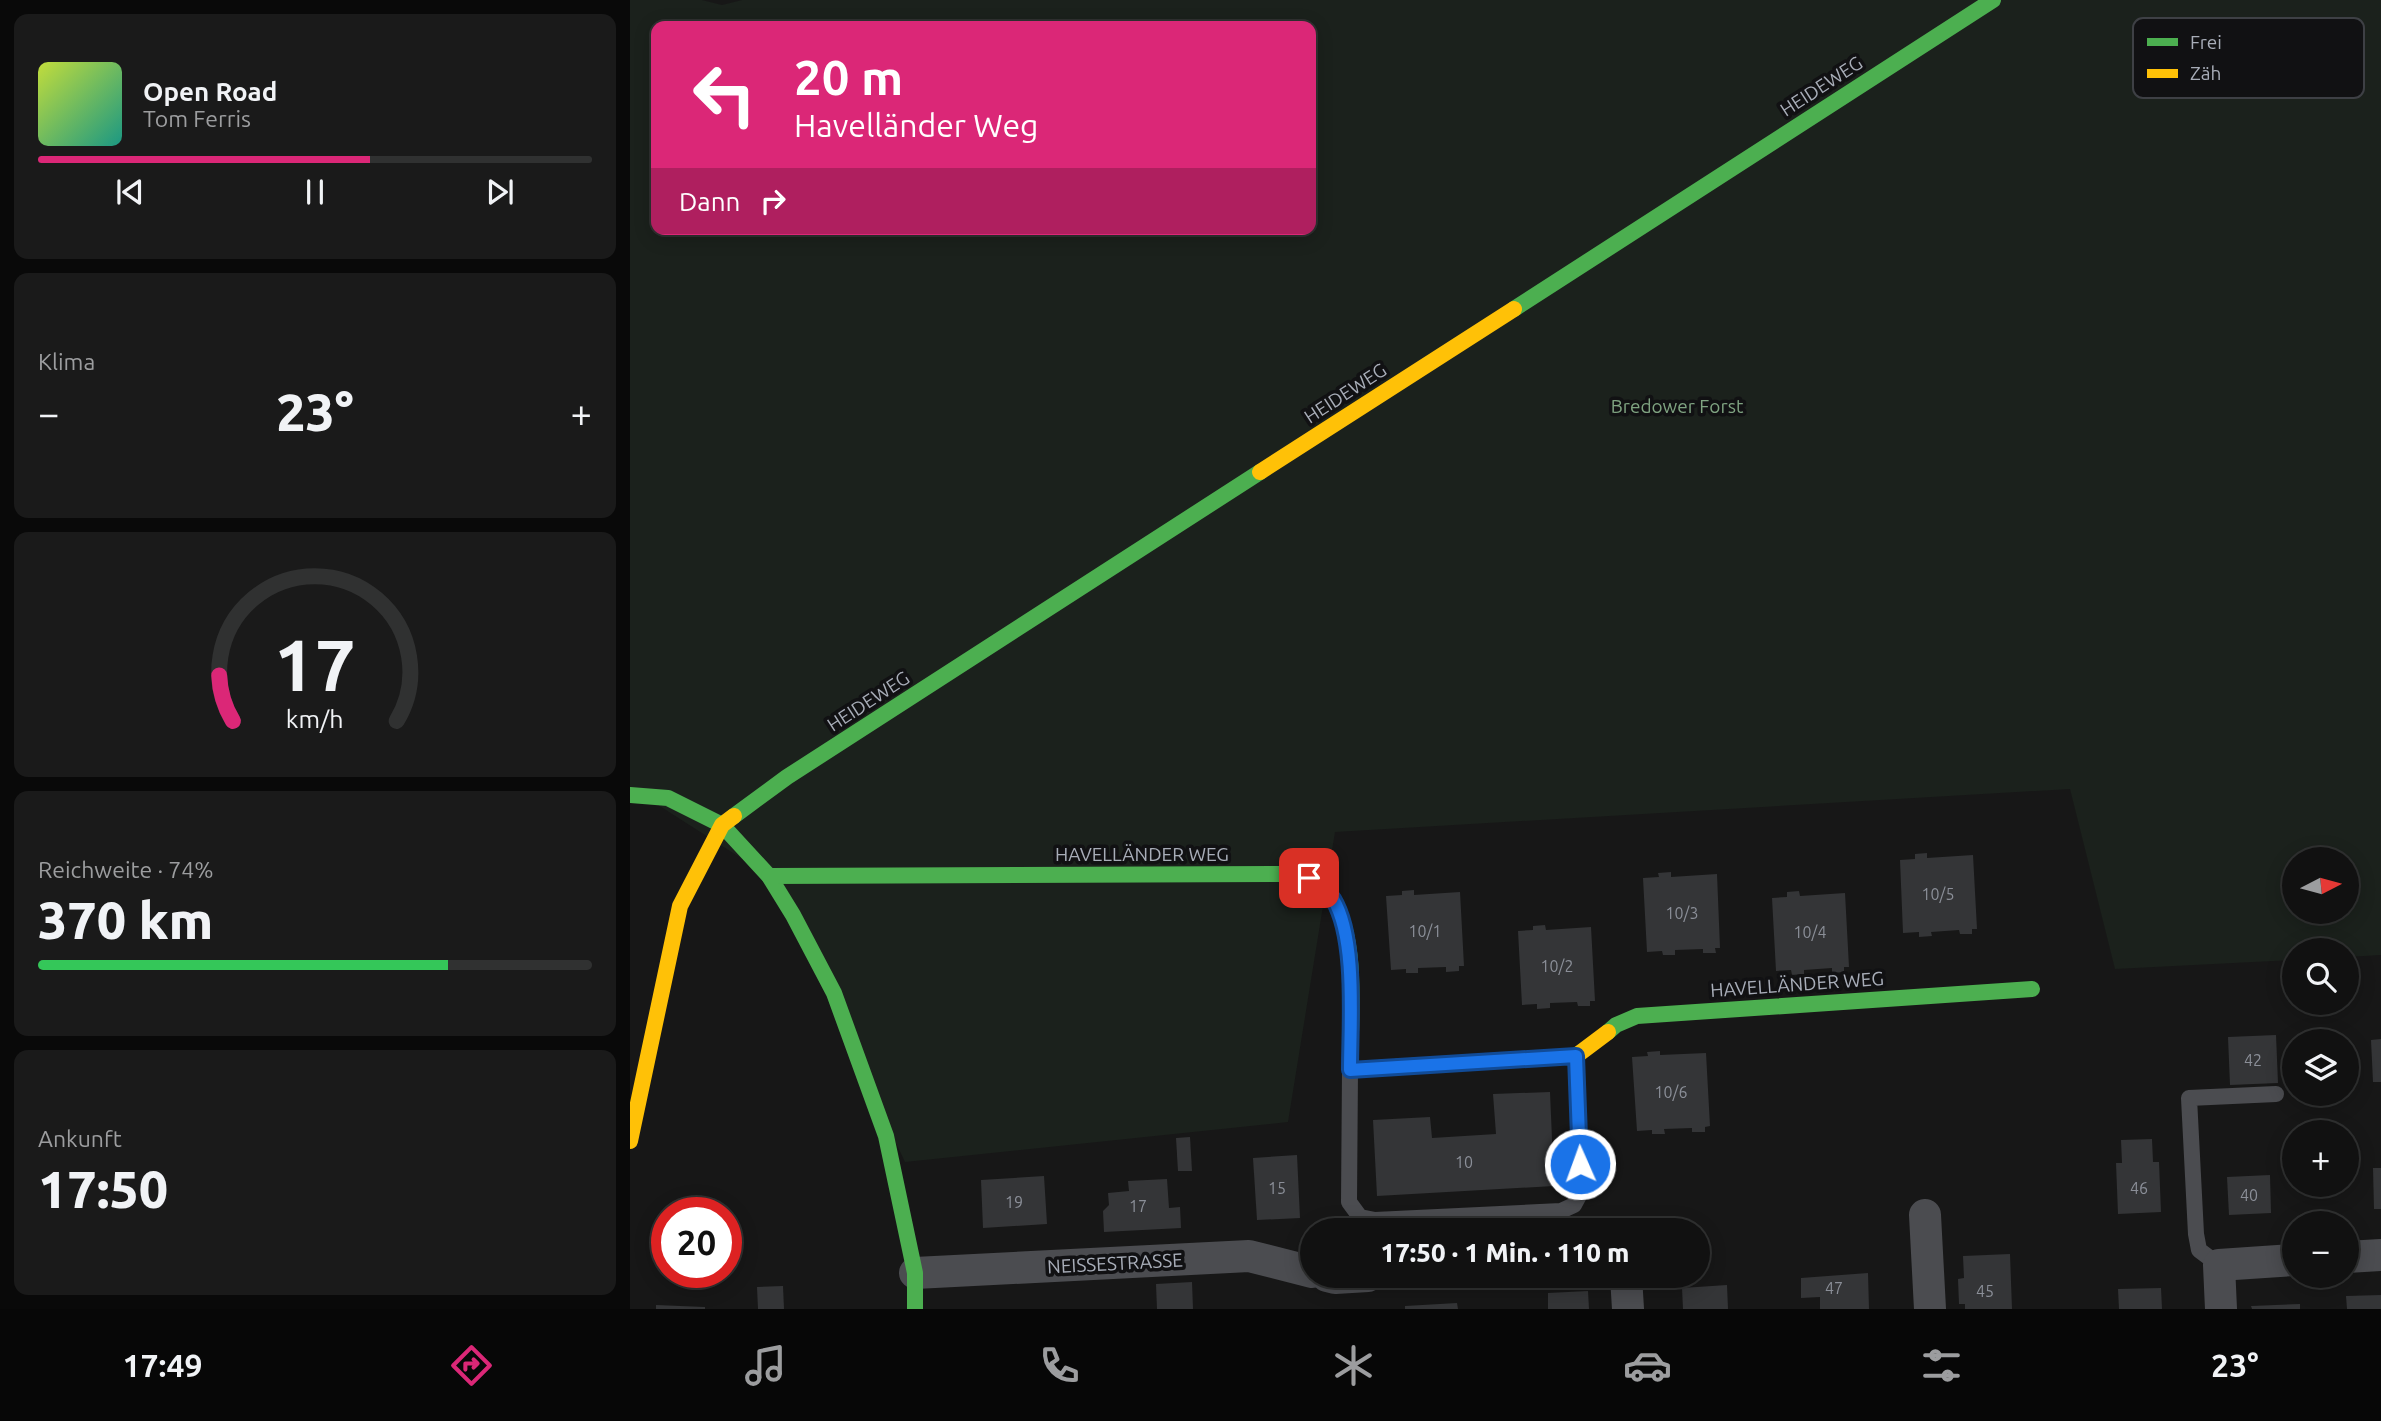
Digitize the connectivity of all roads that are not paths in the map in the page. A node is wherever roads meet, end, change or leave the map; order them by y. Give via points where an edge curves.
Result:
1 (1993, 0) edge
2 (630, 795) edge
3 (722, 825) junction
4 (769, 876) junction
5 (2032, 989) dead end
6 (1576, 1056) junction
7 (1350, 1070) junction
8 (2276, 1094) dead end
9 (630, 1140) edge
10 (1925, 1215) dead end
11 (2381, 1255) edge
12 (2359, 1256) edge
13 (2282, 1261) edge
14 (2219, 1265) junction
15 (1300, 1269) edge
16 (915, 1273) junction
17 (1627, 1288) edge
18 (915, 1309) edge
19 (1628, 1309) edge
20 (1930, 1309) edge
21 (2221, 1309) edge

1 - 3 street, HEIDEWEG via 787,778
2 - 3 street via 668,798
3 - 4 street
3 - 9 street via 680,906
4 - 7 street, HAVELLÄNDER WEG via 1286,874 1309,878 1333,898 1343,922 1348,951
4 - 16 street via 834,993 886,1136
5 - 6 street, HAVELLÄNDER WEG via 1637,1016 1616,1025
6 - 7 street
6 - 7 lane, HAVELLÄNDER WEG via 1581,1192 1574,1205 1561,1211 1360,1217 1349,1202
8 - 14 lane via 2189,1098 2196,1234 2199,1250
10 - 20 street
11 - 12 street
13 - 14 street
14 - 21 street
15 - 16 street, NEISSESTRASSE via 1249,1256
16 - 18 street
17 - 19 street

